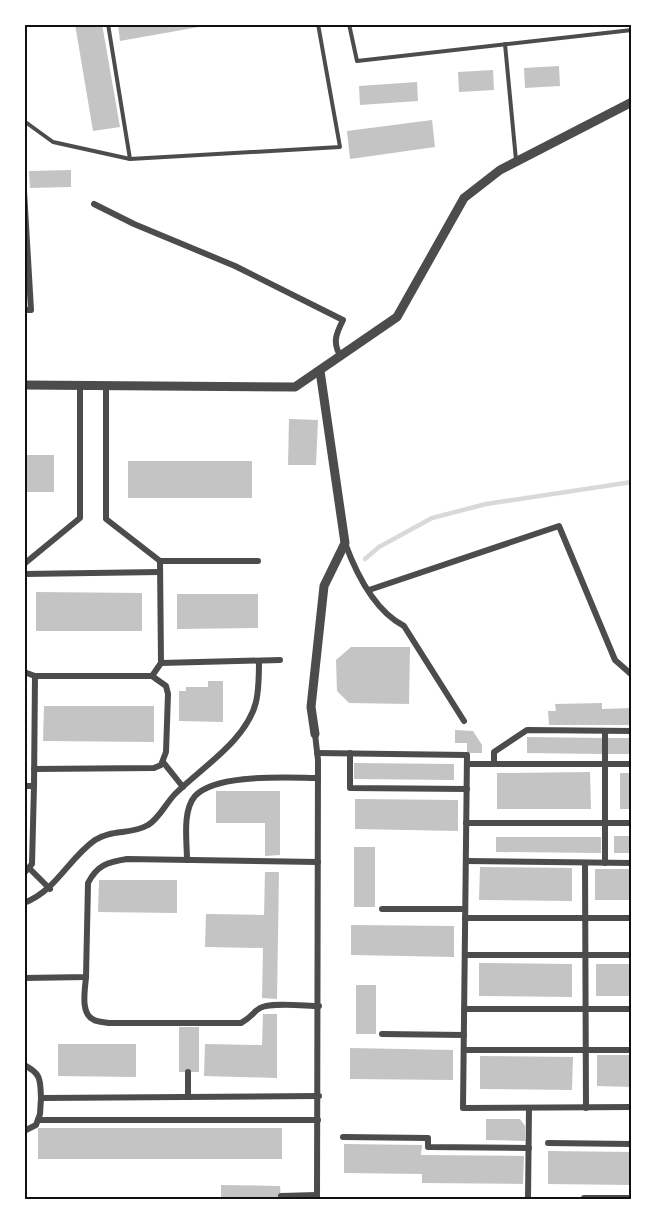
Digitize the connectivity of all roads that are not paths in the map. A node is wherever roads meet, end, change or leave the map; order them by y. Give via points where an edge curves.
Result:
1 (108, 24) edge
2 (318, 24) edge
3 (349, 24) edge
4 (632, 30) edge
5 (505, 44) junction
6 (632, 102) edge
7 (24, 121) edge
8 (130, 159) junction
9 (516, 161) junction
10 (24, 192) edge
11 (94, 204) dead end
12 (25, 225) edge
13 (24, 310) edge
14 (341, 357) junction
15 (320, 371) junction
16 (24, 385) edge
17 (80, 386) junction
18 (106, 386) junction
19 (345, 543) junction
20 (160, 561) junction
21 (258, 561) dead end
22 (24, 564) edge
23 (160, 572) junction
24 (24, 574) edge
25 (369, 590) junction
26 (280, 660) dead end
27 (259, 661) junction
28 (161, 663) junction
29 (24, 672) edge
30 (632, 675) edge
31 (35, 676) junction
32 (152, 676) junction
33 (464, 721) dead end
34 (605, 731) junction
35 (632, 731) edge
36 (315, 734) joint
37 (317, 753) junction
38 (350, 753) junction
39 (163, 762) junction
40 (467, 764) junction
41 (494, 764) junction
42 (605, 764) junction
43 (632, 764) edge
44 (34, 769) junction
45 (318, 777) junction
46 (24, 786) edge
47 (34, 786) junction
48 (183, 787) junction
49 (467, 789) junction
50 (466, 823) junction
51 (605, 824) junction
52 (632, 824) edge
53 (187, 860) junction
54 (466, 861) junction
55 (318, 862) junction
56 (585, 863) junction
57 (605, 863) junction
58 (632, 863) edge
59 (27, 871) edge
60 (50, 889) junction
61 (24, 903) edge
62 (382, 909) dead end
63 (465, 909) junction
64 (465, 918) junction
65 (585, 918) junction
66 (632, 918) edge
67 (465, 955) junction
68 (585, 955) junction
69 (632, 955) edge
70 (86, 977) junction
71 (24, 978) edge
72 (319, 1006) junction
73 (464, 1009) junction
74 (586, 1009) junction
75 (632, 1009) edge
76 (382, 1034) dead end
77 (464, 1035) junction
78 (464, 1050) junction
79 (586, 1050) junction
80 (632, 1050) edge
81 (24, 1065) edge
82 (188, 1072) dead end
83 (319, 1096) junction
84 (188, 1097) junction
85 (41, 1098) junction
86 (586, 1107) junction
87 (632, 1107) edge
88 (529, 1108) junction
89 (38, 1120) junction
90 (318, 1120) junction
91 (24, 1131) edge
92 (343, 1137) dead end
93 (549, 1143) dead end
94 (632, 1144) edge
95 (529, 1148) junction
96 (281, 1196) dead end
97 (317, 1197) edge
98 (584, 1198) edge
99 (632, 1198) edge
100 (528, 1199) edge

1 - 8 lane
2 - 8 lane via 340,147
3 - 5 lane via 357,61
4 - 5 lane
5 - 9 lane
6 - 9 street
7 - 8 lane via 53,142
9 - 14 street via 464,198 397,317
10 - 12 street
11 - 14 street via 236,266 343,320 335,336
12 - 13 street via 31,310
14 - 15 street
15 - 18 street via 296,387
15 - 19 street
16 - 17 street
17 - 18 street
17 - 22 street via 80,518
18 - 20 street via 106,519
19 - 25 street
19 - 36 street via 324,586 311,707
20 - 21 street
20 - 23 street
23 - 24 street
23 - 28 street
25 - 30 street via 559,526 615,660
25 - 33 street via 390,619 404,626
26 - 27 street
27 - 28 street
27 - 48 street via 257,694 250,718 240,734
28 - 32 street
29 - 31 street
31 - 32 street
31 - 44 street
32 - 39 street via 166,686 168,694
34 - 35 street
34 - 41 street via 527,730 494,752
34 - 42 street
36 - 37 street
37 - 38 street
37 - 45 street
38 - 40 street via 467,755
38 - 49 street via 350,788
39 - 44 street via 154,768
39 - 48 street
40 - 41 street
40 - 49 street
41 - 42 street
42 - 43 street
42 - 51 street
44 - 47 street
45 - 53 street via 230,780 212,786 195,797 188,812
45 - 55 street
46 - 47 street
47 - 59 street via 32,864
48 - 60 street via 150,824 96,839 72,860
49 - 50 street
50 - 51 street
50 - 54 street
51 - 52 street
51 - 57 street
53 - 55 street
53 - 70 street via 107,862 94,871 88,883
54 - 56 street
54 - 63 street
55 - 72 street
56 - 57 street
56 - 65 street
57 - 58 street
59 - 60 street
60 - 61 street
62 - 63 street
63 - 64 street
64 - 65 street
64 - 67 street
65 - 66 street
65 - 68 street
67 - 68 street
67 - 73 street
68 - 69 street
68 - 74 street
70 - 71 street
70 - 72 street via 87,1013 94,1020 109,1023 241,1023 260,1008 272,1005
72 - 83 street
73 - 74 street
73 - 77 street
74 - 75 street
74 - 79 street
76 - 77 street
77 - 78 street
78 - 79 street
78 - 88 street via 463,1107
79 - 80 street
79 - 86 street
81 - 85 street via 40,1078
82 - 84 street
83 - 84 street
83 - 90 street
84 - 85 street
85 - 89 street
86 - 87 street
86 - 88 street
88 - 95 street
89 - 90 street
89 - 91 street
90 - 97 street
92 - 95 street via 428,1138 428,1147
93 - 94 street
95 - 100 street
96 - 97 street
98 - 99 street

